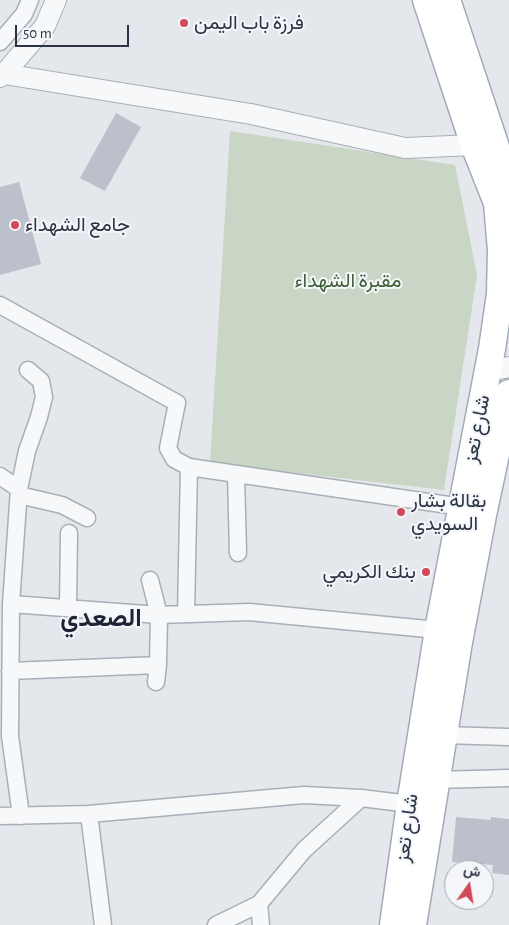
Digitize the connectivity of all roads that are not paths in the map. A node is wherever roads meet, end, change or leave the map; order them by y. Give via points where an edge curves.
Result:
1 (30, 0) edge
2 (56, 0) edge
3 (426, 0) edge
4 (447, 0) edge
5 (0, 42) edge
6 (2, 76) edge
7 (474, 145) junction
8 (509, 186) edge
9 (0, 305) edge
10 (500, 358) edge
11 (28, 370) dead end
12 (509, 393) edge
13 (506, 418) edge
14 (189, 467) junction
15 (236, 474) junction
16 (0, 476) edge
17 (19, 492) junction
18 (462, 507) junction
19 (88, 518) dead end
20 (69, 533) dead end
21 (238, 553) dead end
22 (150, 580) dead end
23 (11, 604) junction
24 (68, 608) junction
25 (158, 614) junction
26 (186, 614) junction
27 (438, 630) junction
28 (158, 665) junction
29 (10, 671) junction
30 (156, 682) dead end
31 (5, 735) edge
32 (444, 735) junction
33 (509, 737) edge
34 (509, 778) edge
35 (436, 780) junction
36 (360, 798) junction
37 (410, 804) junction
38 (89, 814) junction
39 (0, 816) edge
40 (21, 816) junction
41 (259, 904) junction
42 (103, 925) edge
43 (216, 925) edge
44 (261, 925) edge
45 (393, 925) edge
46 (413, 925) edge

1 - 5 street via 24,14
2 - 6 street via 44,26
3 - 7 main road, شارع تعز
4 - 8 main road
6 - 7 street via 251,114 405,148
7 - 10 main road, شارع تعز via 497,203 501,250
9 - 14 street via 177,403 168,448 174,460
10 - 18 main road, شارع تعز
11 - 17 street via 41,381 44,397 27,451
12 - 13 main road, شارع تعز
13 - 32 main road, شارع تعز via 459,642
14 - 15 street
14 - 26 street
15 - 18 street
15 - 21 street
16 - 17 street
17 - 19 street via 62,505
17 - 23 street
18 - 27 main road, شارع تعز
20 - 24 street
22 - 25 street
23 - 24 street
23 - 29 street
24 - 25 street
25 - 26 street
25 - 28 street
26 - 27 street via 249,612
27 - 37 main road, شارع تعز
28 - 29 street
28 - 30 street
29 - 31 street
31 - 40 street
32 - 33 street
32 - 35 main road, شارع تعز
34 - 35 street
35 - 46 main road, شارع تعز
36 - 37 street
36 - 38 street via 304,796
36 - 41 street via 304,850
37 - 45 main road, شارع تعز
38 - 40 street
38 - 42 street
39 - 40 street
41 - 43 street
41 - 44 street

